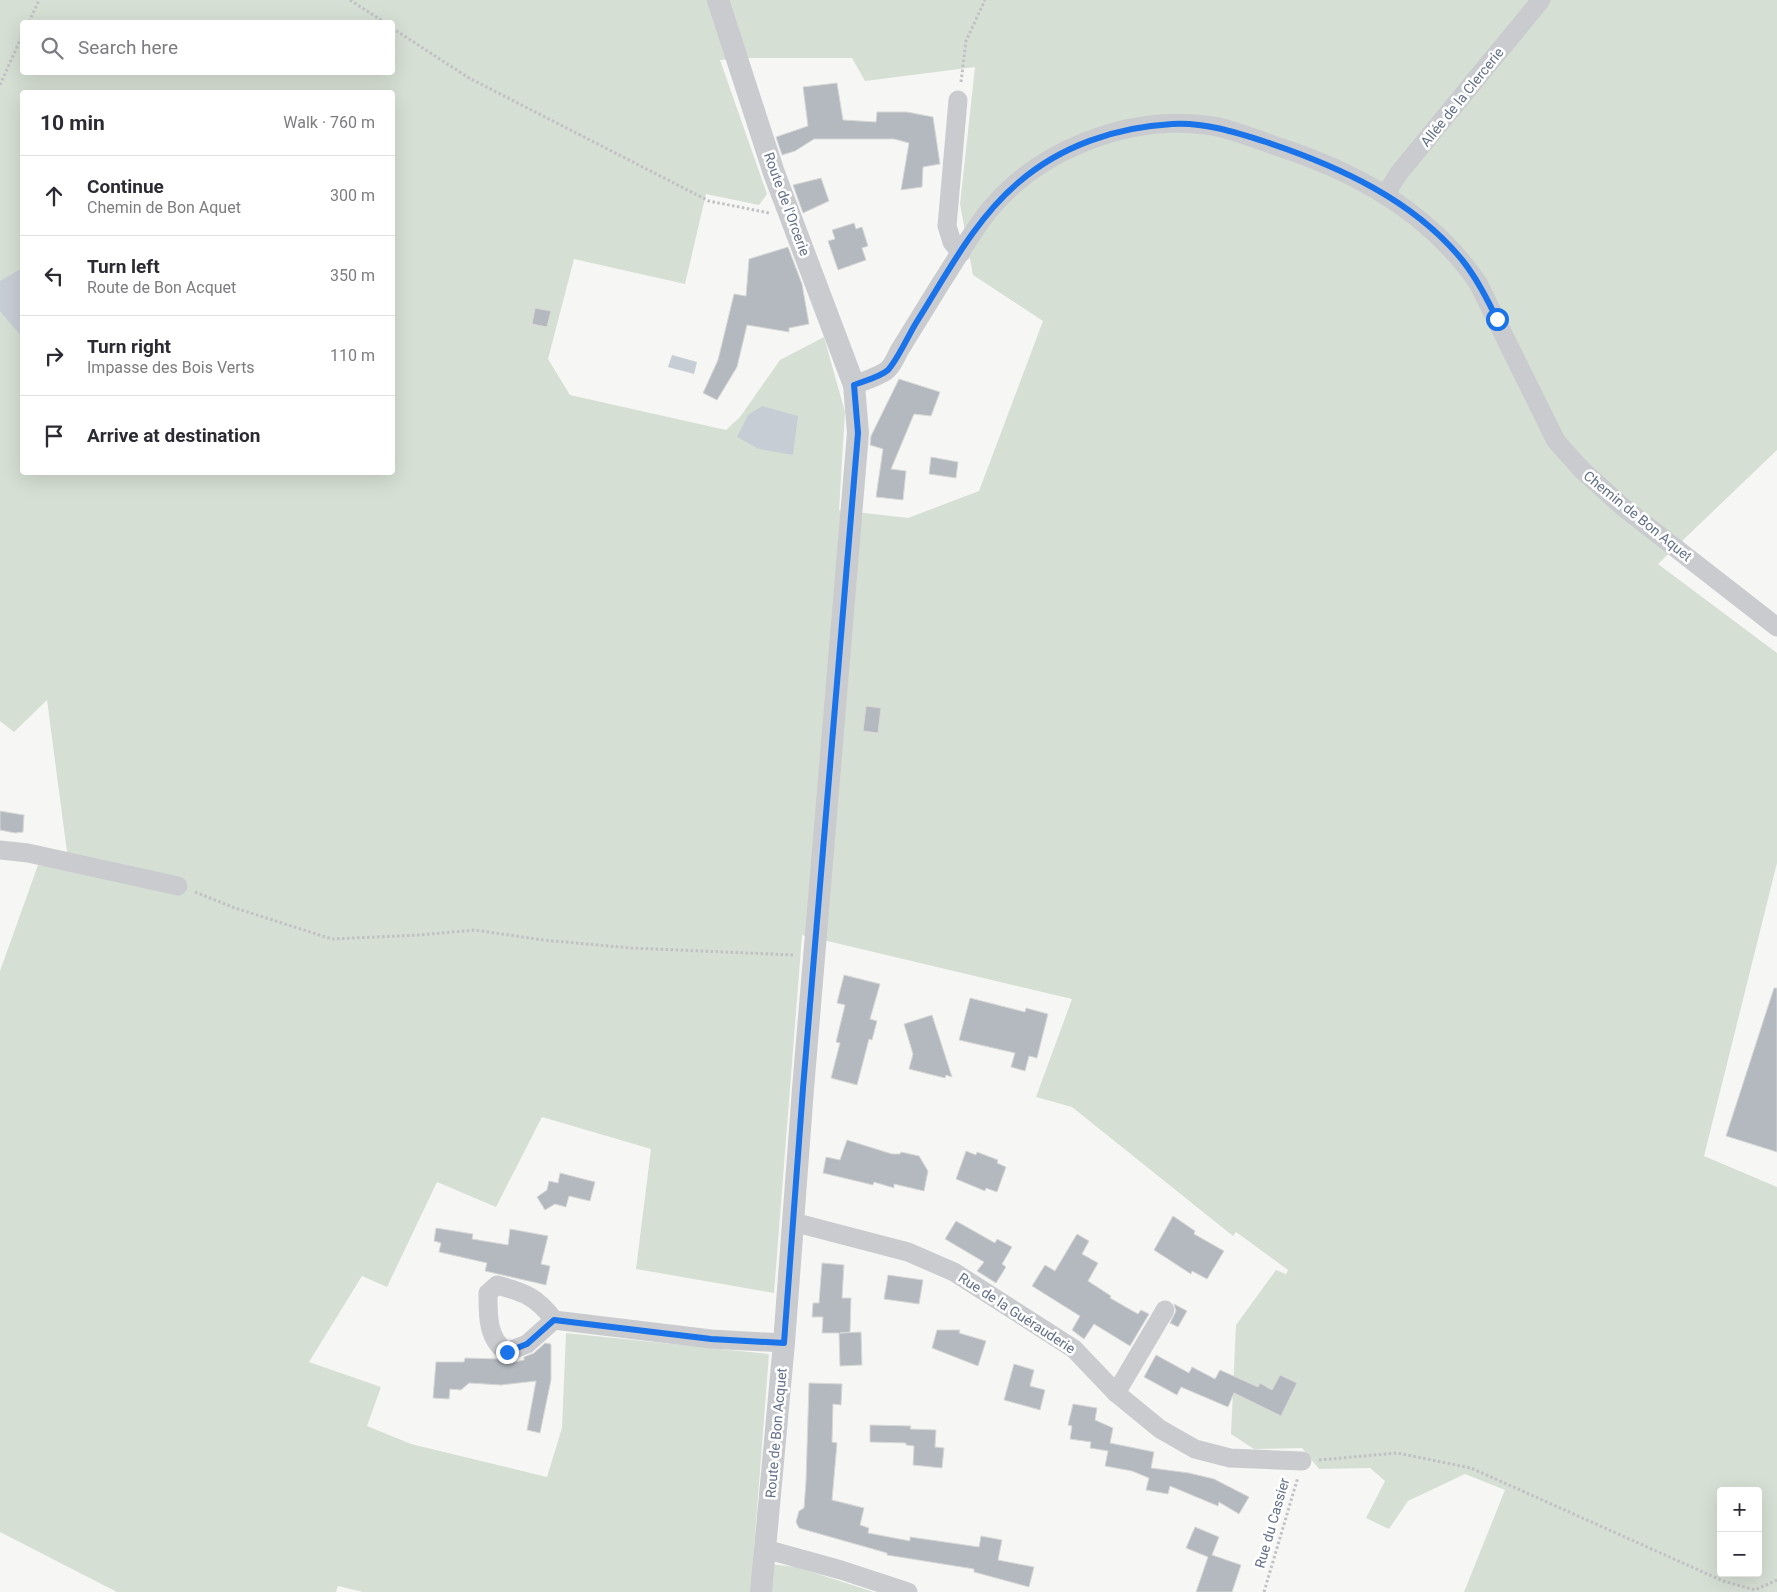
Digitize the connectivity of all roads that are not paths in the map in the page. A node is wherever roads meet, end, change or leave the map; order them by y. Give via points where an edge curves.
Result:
1 (718, 0) edge
2 (1541, 0) edge
3 (958, 100) road end
4 (1385, 195) junction
5 (961, 252) junction
6 (854, 385) junction
7 (857, 407) joint
8 (1777, 627) edge
9 (0, 850) edge
10 (178, 886) road end
11 (793, 1222) junction
12 (1165, 1310) dead end
13 (554, 1320) dead end
14 (784, 1343) junction
15 (1116, 1392) junction
16 (1302, 1461) road end
17 (765, 1549) junction
18 (761, 1592) edge
19 (908, 1592) edge

1 - 6 street, Route de l'Orcerie via 774,173
2 - 4 street, Allée de la Clercerie via 1399,173
3 - 5 street via 947,226 952,242
4 - 5 street, Chemin de Bon Aquet via 1354,177 1299,153 1236,132 1207,125 1173,123 1129,128 1092,139 1057,155 1019,182 987,213
4 - 8 street, Chemin de Bon Aquet via 1407,209 1464,262 1497,319 1556,441 1582,470 1623,507
5 - 6 street, Chemin de Bon Aquet via 887,370
6 - 7 street, Route de l'Orcerie
7 - 11 street, Route de Bon Acquet via 855,472
9 - 10 street via 28,852
11 - 14 street, Route de Bon Acquet
11 - 15 street, Rue de la Guérauderie via 908,1252 954,1272 1074,1349
12 - 15 street
13 - 14 street via 711,1339
14 - 17 street, Route de Bon Acquet
15 - 16 street, Rue de la Guérauderie via 1160,1429 1195,1450 1230,1458
17 - 18 street, Route de Bon Acquet
17 - 19 street

